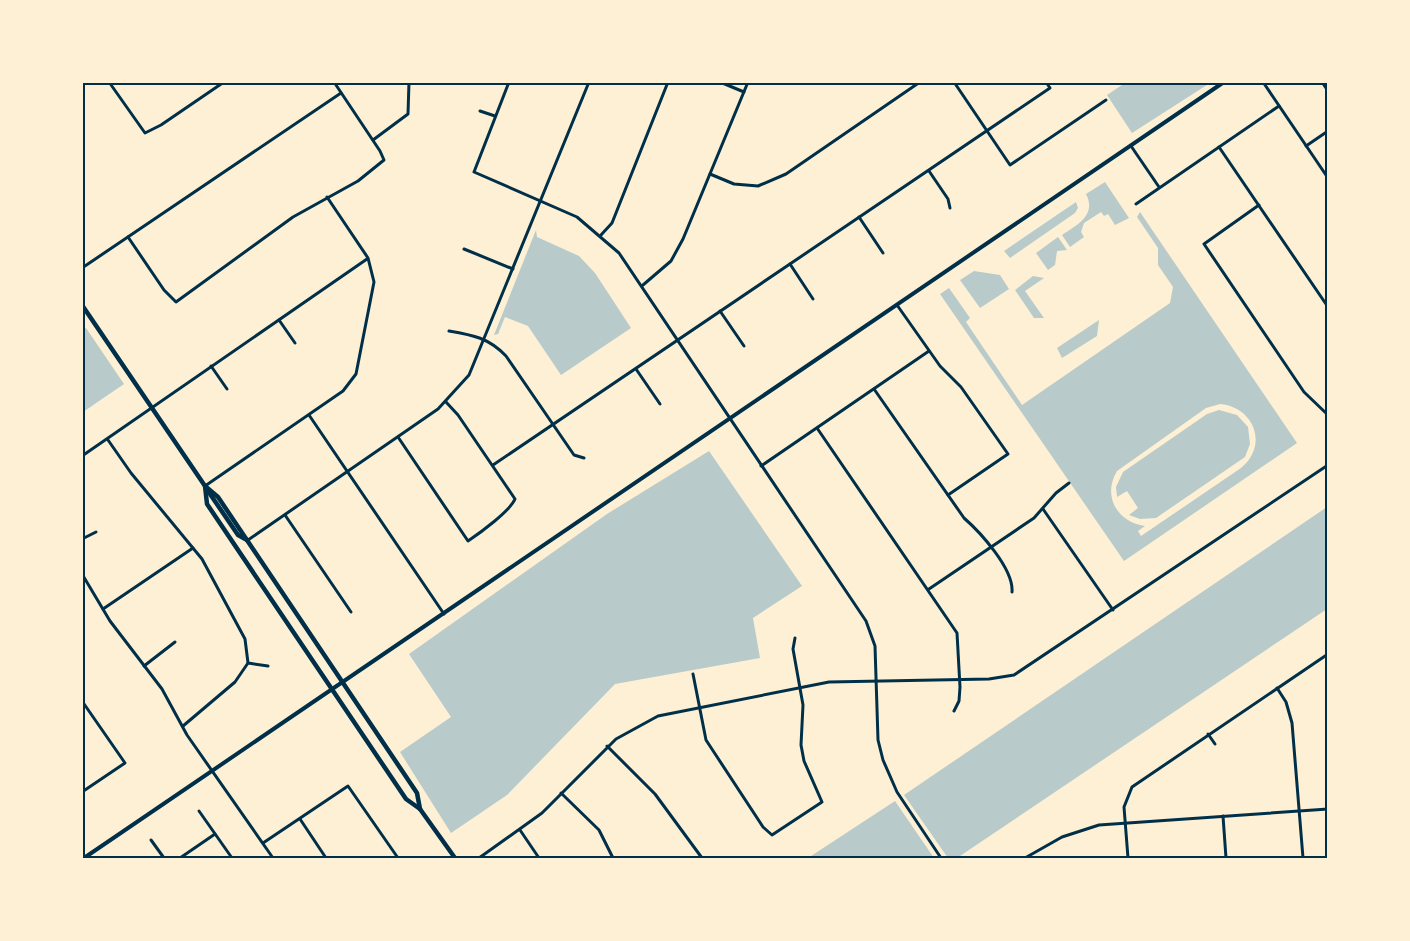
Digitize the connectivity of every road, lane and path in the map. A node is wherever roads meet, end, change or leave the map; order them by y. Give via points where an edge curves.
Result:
1 (109, 82) edge
2 (224, 82) edge
3 (334, 82) edge
4 (409, 82) edge
5 (509, 82) edge
6 (589, 82) edge
7 (668, 82) edge
8 (720, 82) edge
9 (748, 82) edge
10 (920, 82) edge
11 (954, 82) edge
12 (1046, 82) edge
13 (1224, 82) edge
14 (1263, 82) edge
15 (1322, 82) edge
16 (1328, 91) edge
17 (744, 92) junction
18 (341, 93) junction
19 (1106, 100) dead end
20 (1279, 106) junction
21 (480, 111) dead end
22 (495, 116) junction
23 (987, 131) junction
24 (1328, 131) edge
25 (373, 140) junction
26 (1131, 146) junction
27 (1306, 146) junction
28 (1219, 147) junction
29 (929, 171) junction
30 (710, 174) junction
31 (1328, 178) edge
32 (1159, 187) junction
33 (327, 197) junction
34 (543, 200) junction
35 (1136, 204) dead end
36 (1259, 206) junction
37 (950, 208) dead end
38 (859, 217) junction
39 (601, 235) junction
40 (128, 237) junction
41 (464, 249) dead end
42 (883, 253) dead end
43 (368, 258) junction
44 (790, 264) junction
45 (82, 268) edge
46 (513, 269) junction
47 (643, 285) junction
48 (813, 299) dead end
49 (82, 305) edge
50 (897, 305) junction
51 (1328, 307) edge
52 (720, 311) junction
53 (279, 319) junction
54 (449, 331) dead end
55 (486, 339) junction
56 (678, 340) junction
57 (294, 343) dead end
58 (744, 346) dead end
59 (929, 351) junction
60 (211, 366) junction
61 (636, 368) junction
62 (874, 388) junction
63 (227, 389) dead end
64 (446, 402) junction
65 (660, 404) dead end
66 (152, 408) junction
67 (309, 415) junction
68 (1328, 415) edge
69 (730, 421) junction
70 (553, 424) junction
71 (817, 428) junction
72 (398, 437) junction
73 (107, 439) junction
74 (82, 456) edge
75 (584, 458) dead end
76 (493, 465) junction
77 (1328, 465) edge
78 (761, 466) junction
79 (348, 472) junction
80 (1069, 483) dead end
81 (205, 486) junction
82 (948, 495) junction
83 (1043, 509) junction
84 (285, 515) junction
85 (96, 532) dead end
86 (82, 539) edge
87 (248, 540) junction
88 (193, 548) junction
89 (990, 548) junction
90 (82, 574) edge
91 (929, 589) junction
92 (1012, 592) dead end
93 (103, 609) junction
94 (1113, 610) junction
95 (351, 612) dead end
96 (444, 614) junction
97 (795, 638) dead end
98 (175, 642) dead end
99 (1328, 654) edge
100 (248, 663) junction
101 (144, 666) junction
102 (268, 666) dead end
103 (693, 674) dead end
104 (960, 679) junction
105 (878, 680) junction
106 (344, 682) junction
107 (800, 687) junction
108 (1277, 688) junction
109 (332, 690) junction
110 (82, 701) edge
111 (699, 706) junction
112 (954, 711) dead end
113 (183, 726) junction
114 (1208, 735) junction
115 (1215, 744) dead end
116 (607, 746) junction
117 (213, 771) junction
118 (82, 792) edge
119 (561, 793) junction
120 (420, 809) junction
121 (1328, 809) edge
122 (1298, 810) junction
123 (199, 811) dead end
124 (1223, 816) junction
125 (300, 819) junction
126 (1125, 823) junction
127 (520, 831) junction
128 (215, 834) junction
129 (151, 840) dead end
130 (262, 843) junction
131 (84, 858) edge
132 (162, 858) edge
133 (180, 858) edge
134 (232, 858) edge
135 (273, 858) edge
136 (326, 858) edge
137 (398, 858) edge
138 (455, 858) edge
139 (479, 858) edge
140 (538, 858) edge
141 (614, 858) edge
142 (702, 858) edge
143 (941, 858) edge
144 (1027, 858) edge
145 (1128, 858) edge
146 (1226, 858) edge
147 (1303, 858) edge

1 - 2 street via 145,133
3 - 18 street
4 - 25 street via 408,114
5 - 22 street
6 - 34 street
7 - 39 street via 612,223
8 - 17 street
9 - 17 street
10 - 30 street via 777,178 758,186 734,184
11 - 23 street
12 - 23 street via 1050,88
13 - 26 main road
14 - 20 street
15 - 16 street
17 - 30 street
18 - 25 street
18 - 40 street
19 - 23 street via 1010,165
20 - 27 street
20 - 28 street
21 - 22 street
22 - 34 street via 474,172
23 - 29 street
24 - 27 street
25 - 33 street via 384,160 358,181
26 - 32 street
26 - 50 main road
27 - 31 street
28 - 32 street
28 - 36 street
29 - 37 street
29 - 38 street
30 - 47 street via 683,240 670,261
32 - 35 street
33 - 40 street via 280,226 176,302
33 - 43 street
34 - 39 street via 577,217
34 - 46 street
36 - 51 street
36 - 68 street via 1204,244 1304,392
38 - 42 street
38 - 44 street
39 - 47 street
40 - 45 street
41 - 46 street
43 - 53 street
43 - 67 street via 374,282 352,382
44 - 48 street
44 - 52 street
46 - 55 street
47 - 56 street
49 - 66 main road
50 - 59 street
50 - 69 main road
52 - 56 street
52 - 58 street
53 - 57 street
53 - 60 street
54 - 55 street
55 - 64 street via 469,375
55 - 70 street via 506,356
56 - 61 street
56 - 69 street
59 - 62 street
59 - 82 street via 961,387 1008,454
60 - 63 street
60 - 66 street
61 - 65 street
61 - 70 street
62 - 71 street
62 - 82 street
64 - 72 street
64 - 76 street
66 - 73 street
66 - 81 main road
67 - 79 street
67 - 81 street
69 - 78 street
69 - 96 main road
70 - 75 street via 574,455
70 - 76 street
71 - 78 street
71 - 91 street
72 - 76 street via 468,541 490,526 515,499
72 - 79 street
73 - 74 street
73 - 88 street
77 - 94 street
78 - 105 street via 866,621 875,646
79 - 84 street
79 - 96 street
80 - 83 street
81 - 87 main road via 218,497
81 - 109 main road via 207,504
82 - 89 street
83 - 89 street
83 - 94 street
84 - 87 street
84 - 95 street
85 - 86 street
87 - 106 main road
88 - 93 street
88 - 100 street via 245,639
89 - 91 street
89 - 92 street via 1010,577
90 - 93 street
91 - 104 street via 957,633
93 - 101 street
94 - 104 street via 1014,675
96 - 106 main road
97 - 107 street via 793,649
98 - 101 street
99 - 108 street
100 - 102 street
100 - 113 street via 240,678
101 - 113 street
103 - 111 street
104 - 105 street
104 - 112 street via 959,701
105 - 107 street
105 - 143 street via 878,730 883,760 897,792
106 - 109 main road
106 - 120 main road via 417,793
107 - 111 street
107 - 111 street via 803,753 822,802 772,835 711,750
108 - 114 street
108 - 122 street via 1291,715
109 - 117 main road
109 - 120 main road via 406,799
110 - 118 street via 125,763
111 - 116 street via 647,720
113 - 117 street
114 - 115 street
114 - 126 street via 1132,787 1124,803
116 - 119 street
116 - 142 street via 655,794
117 - 130 street
117 - 131 main road
119 - 127 street
119 - 141 street via 599,830
120 - 138 main road
121 - 122 street
122 - 124 street
122 - 147 street
123 - 128 street
124 - 126 street
124 - 146 street
125 - 130 street
125 - 136 street
125 - 137 street via 348,786
126 - 144 street via 1079,830
126 - 145 street
127 - 139 street
127 - 140 street
128 - 133 street
128 - 134 street
129 - 132 street
130 - 135 street

